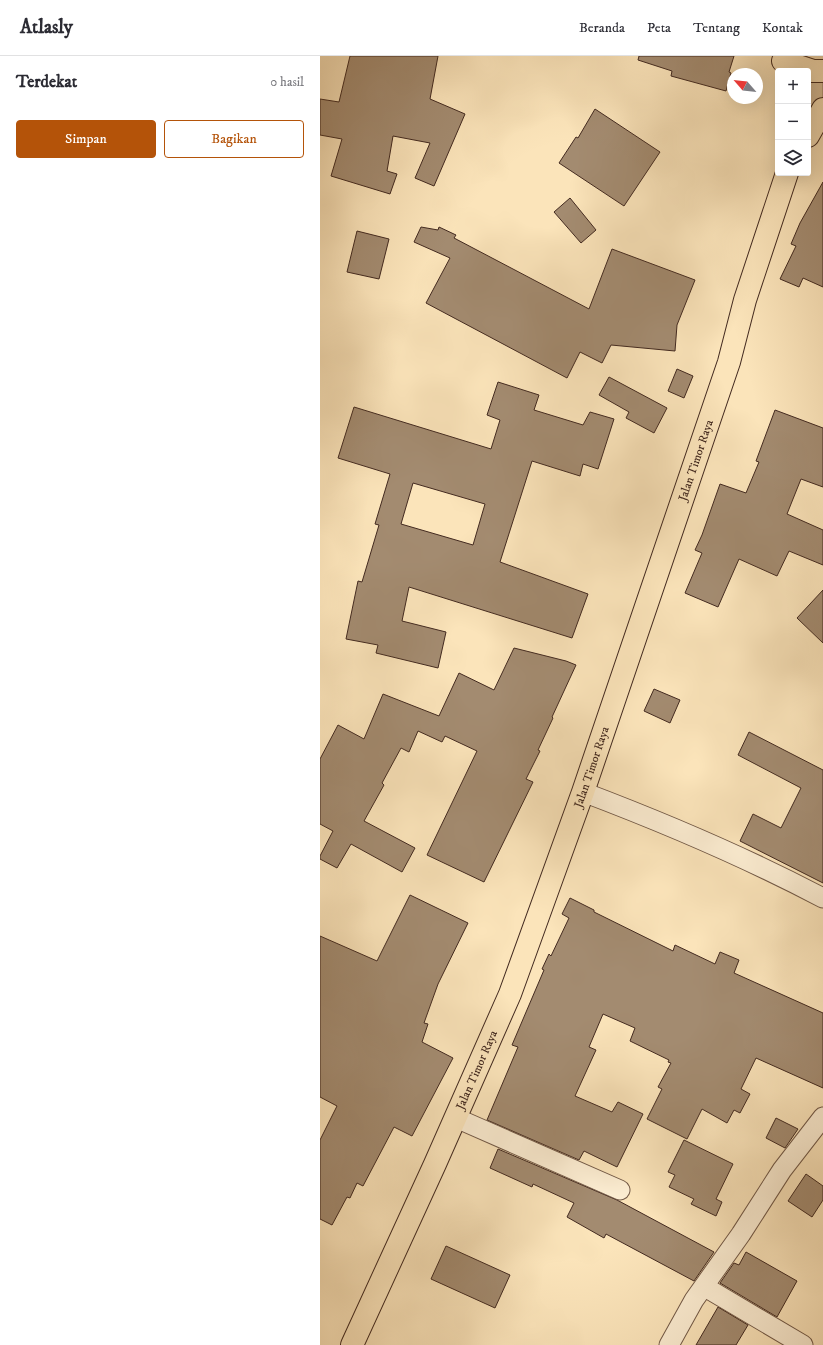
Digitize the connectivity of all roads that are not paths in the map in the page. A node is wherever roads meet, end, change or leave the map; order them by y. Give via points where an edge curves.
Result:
1 (784, 63) edge
2 (823, 71) edge
3 (823, 110) edge
4 (811, 131) edge
5 (786, 176) edge
6 (583, 792) junction
7 (823, 898) edge
8 (823, 1117) edge
9 (456, 1118) junction
10 (620, 1190) dead end
11 (705, 1287) junction
12 (352, 1345) edge
13 (669, 1345) edge
14 (803, 1345) edge

1 - 2 highway via 813,71
3 - 4 highway
5 - 6 highway, Jalan Timor Raya via 745,300 729,362
6 - 7 street via 656,820 776,873
6 - 9 highway, Jalan Timor Raya via 510,994
8 - 11 street via 782,1170
9 - 10 street
9 - 12 highway, Jalan Timor Raya
11 - 13 street via 694,1300
11 - 14 street

